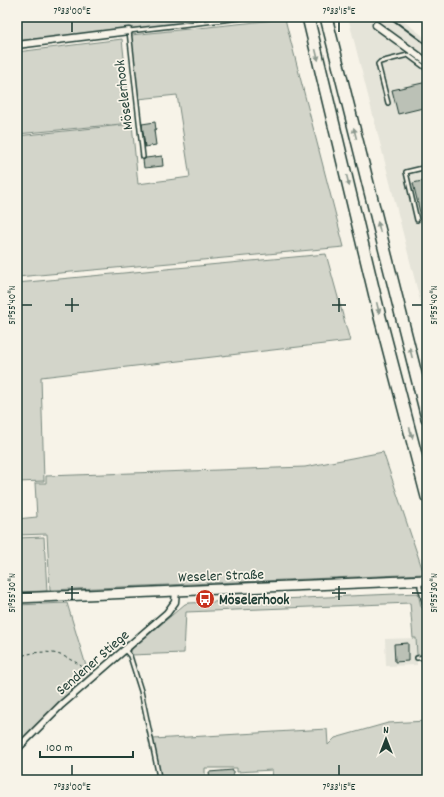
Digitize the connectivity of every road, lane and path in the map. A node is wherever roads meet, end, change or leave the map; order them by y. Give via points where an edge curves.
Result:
1 (252, 17) edge
2 (308, 17) edge
3 (326, 17) edge
4 (241, 18) joint
5 (376, 25) dead end
6 (129, 31) junction
7 (17, 44) edge
8 (427, 62) edge
9 (427, 69) edge
10 (388, 103) dead end
11 (143, 157) dead end
12 (427, 167) edge
13 (417, 220) dead end
14 (427, 418) edge
15 (427, 497) edge
16 (423, 581) edge
17 (176, 591) junction
18 (17, 598) edge
19 (427, 612) edge
20 (125, 650) junction
21 (17, 657) edge
22 (427, 657) edge
23 (417, 658) dead end
24 (84, 669) dead end
25 (17, 749) edge
26 (161, 780) edge

1 - 4 path
2 -> 15 highway via 380,317
14 -> 3 highway
4 - 6 lane
5 - 8 street
6 - 7 street
6 - 11 lane, Möselerhook
9 - 10 lane via 408,55 380,62 378,64
12 - 13 lane via 406,172
16 - 17 main road, Weseler Straße
16 - 19 lane via 420,587
17 - 18 main road, Weseler Straße
17 - 20 street, Sendener Stiege via 175,602 167,613
20 - 25 street, Sendener Stiege via 61,705
20 - 26 lane via 130,656 141,692
21 - 24 path via 33,652 56,653
22 - 23 lane

